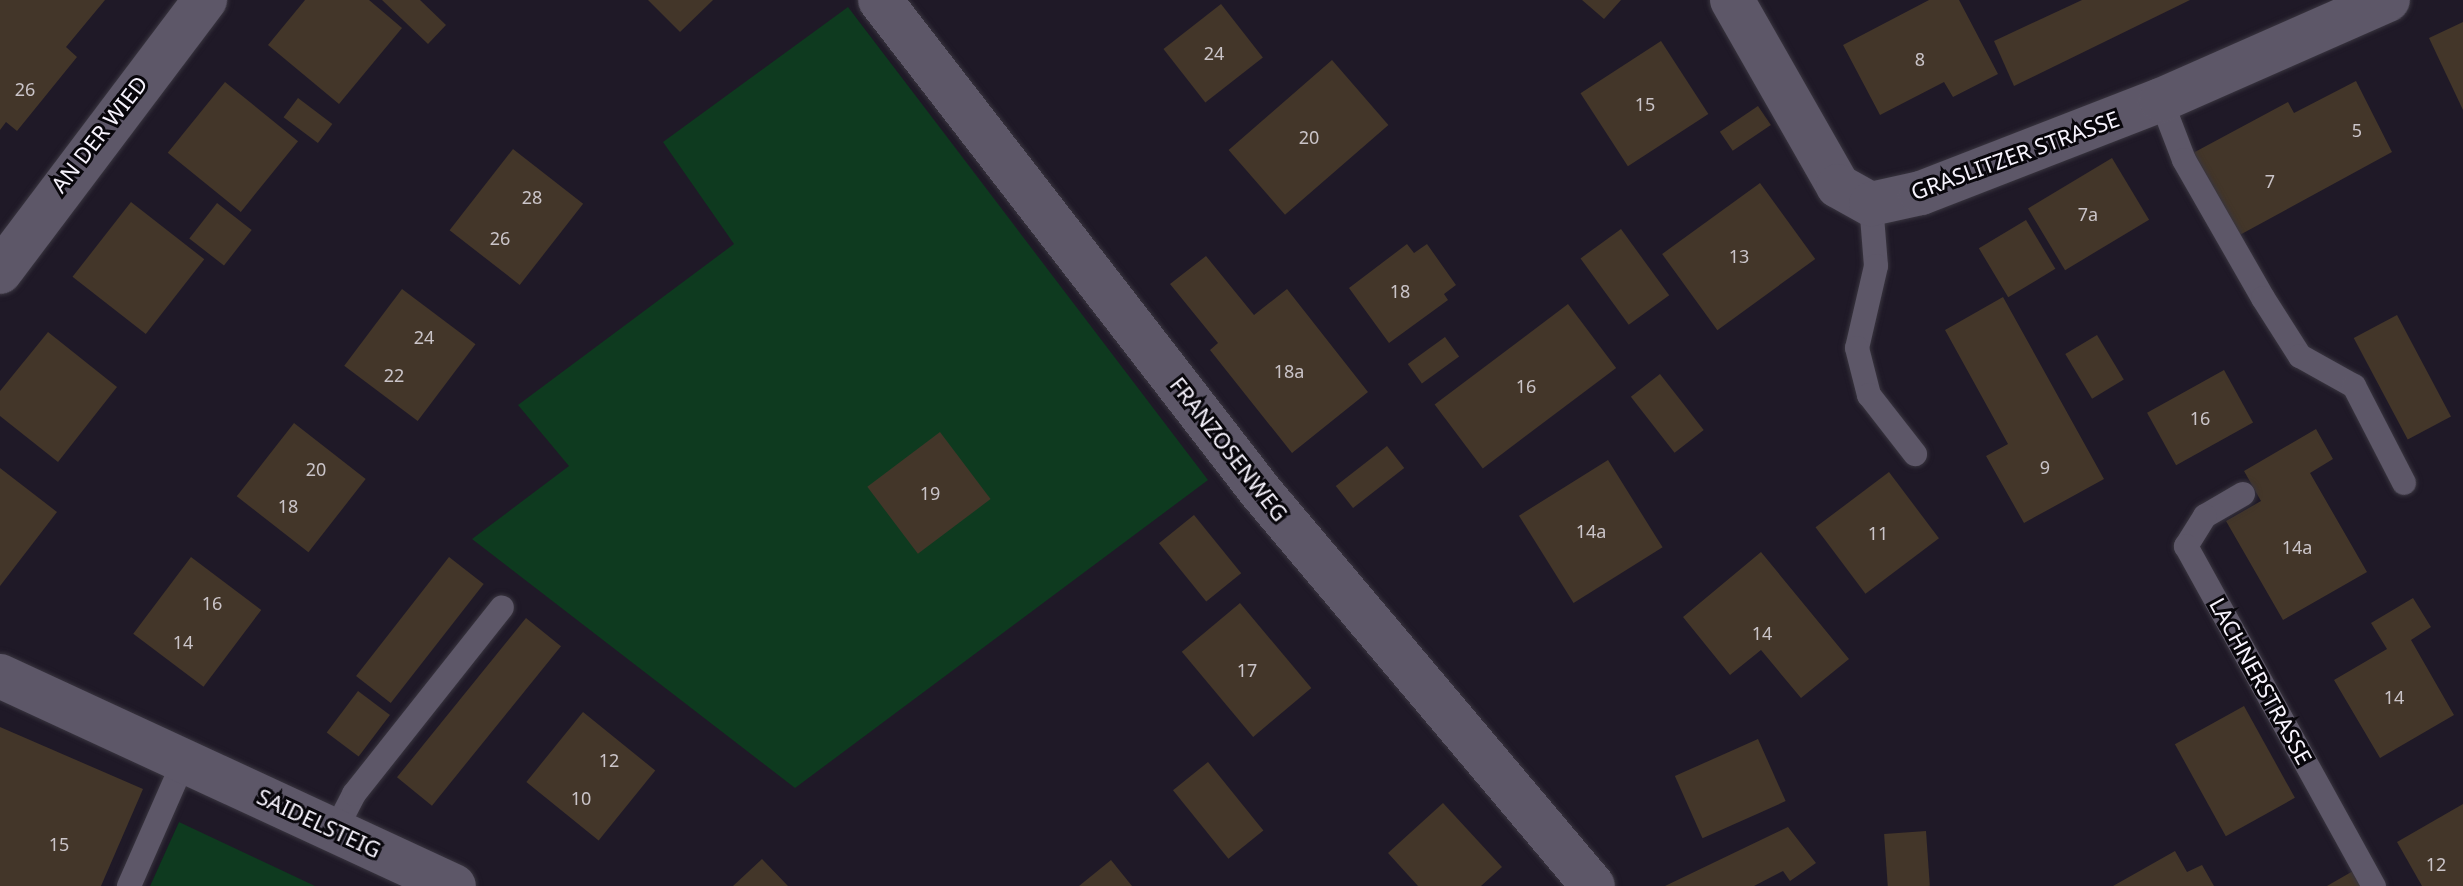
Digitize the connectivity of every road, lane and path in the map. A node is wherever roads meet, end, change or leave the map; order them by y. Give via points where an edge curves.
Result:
1 (205, 0) edge
2 (880, 0) edge
3 (1732, 0) edge
4 (2388, 0) edge
5 (2161, 100) junction
6 (1871, 204) junction
7 (0, 272) edge
8 (1915, 454) dead end
9 (2404, 483) dead end
10 (2243, 494) dead end
11 (502, 607) dead end
12 (0, 676) edge
13 (184, 761) junction
14 (335, 831) junction
15 (129, 886) edge
16 (454, 886) edge
17 (1593, 886) edge
18 (2374, 886) edge

1 - 7 street, AN DER WIED
2 - 17 street, FRANZOSENWEG via 1261,492
3 - 6 street via 1838,186
4 - 5 street, GRASLITZER STRASSE
5 - 6 street, GRASLITZER STRASSE via 1921,193
5 - 9 lane via 2184,160 2270,309 2300,356 2354,386
6 - 8 lane via 1876,266 1857,348 1869,395
10 - 18 lane, LACHNERSTRASSE via 2205,516 2186,546
11 - 14 lane via 354,794
12 - 13 street, SAIDELSTEIG
13 - 14 street, SAIDELSTEIG
13 - 15 lane
14 - 16 street, SAIDELSTEIG

